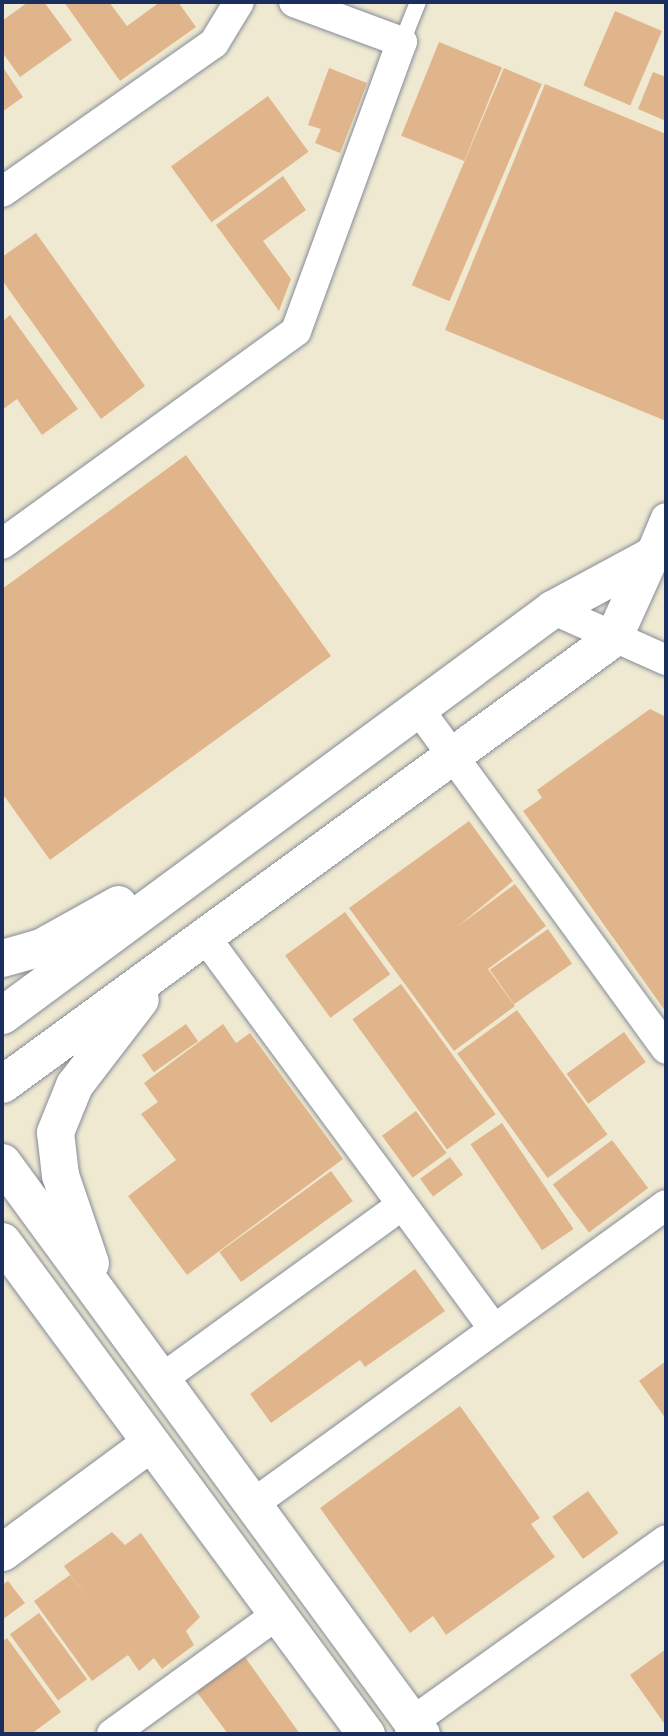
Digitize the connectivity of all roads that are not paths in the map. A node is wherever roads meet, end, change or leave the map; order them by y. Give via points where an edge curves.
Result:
1 (239, 2) edge
2 (293, 2) edge
3 (418, 2) edge
4 (402, 42) junction
5 (2, 192) edge
6 (666, 518) edge
7 (2, 544) edge
8 (650, 556) junction
9 (552, 609) junction
10 (613, 638) junction
11 (666, 660) edge
12 (417, 707) junction
13 (454, 758) junction
14 (242, 834) junction
15 (205, 937) junction
16 (2, 958) edge
17 (164, 968) junction
18 (2, 1015) edge
19 (666, 1049) edge
20 (2, 1084) edge
21 (2, 1162) edge
22 (402, 1205) junction
23 (666, 1205) edge
24 (2, 1241) edge
25 (2, 1279) edge
26 (101, 1296) junction
27 (59, 1325) junction
28 (492, 1327) junction
29 (163, 1378) junction
30 (147, 1445) junction
31 (253, 1504) junction
32 (666, 1540) edge
33 (2, 1552) edge
34 (279, 1613) junction
35 (415, 1730) edge
36 (112, 1734) edge
37 (366, 1734) edge

1 - 5 street via 214,43
2 - 4 street
3 - 4 lane
4 - 7 street via 296,331
6 - 8 street
8 - 9 street
8 - 10 street
9 - 10 street
9 - 12 street
10 - 11 street
10 - 13 street
12 - 13 street
12 - 14 street
13 - 15 street
13 - 19 street
14 - 16 street via 41,947
14 - 18 street
15 - 17 street
15 - 22 street
17 - 20 street
17 - 26 street via 74,1085 55,1132 60,1175
21 - 26 street
22 - 28 street
22 - 29 street
23 - 28 street
24 - 27 street
25 - 27 street
26 - 29 street
27 - 30 street
28 - 31 street
29 - 31 street
30 - 33 street
30 - 34 street
31 - 35 street
32 - 35 street
34 - 36 street
34 - 37 street

